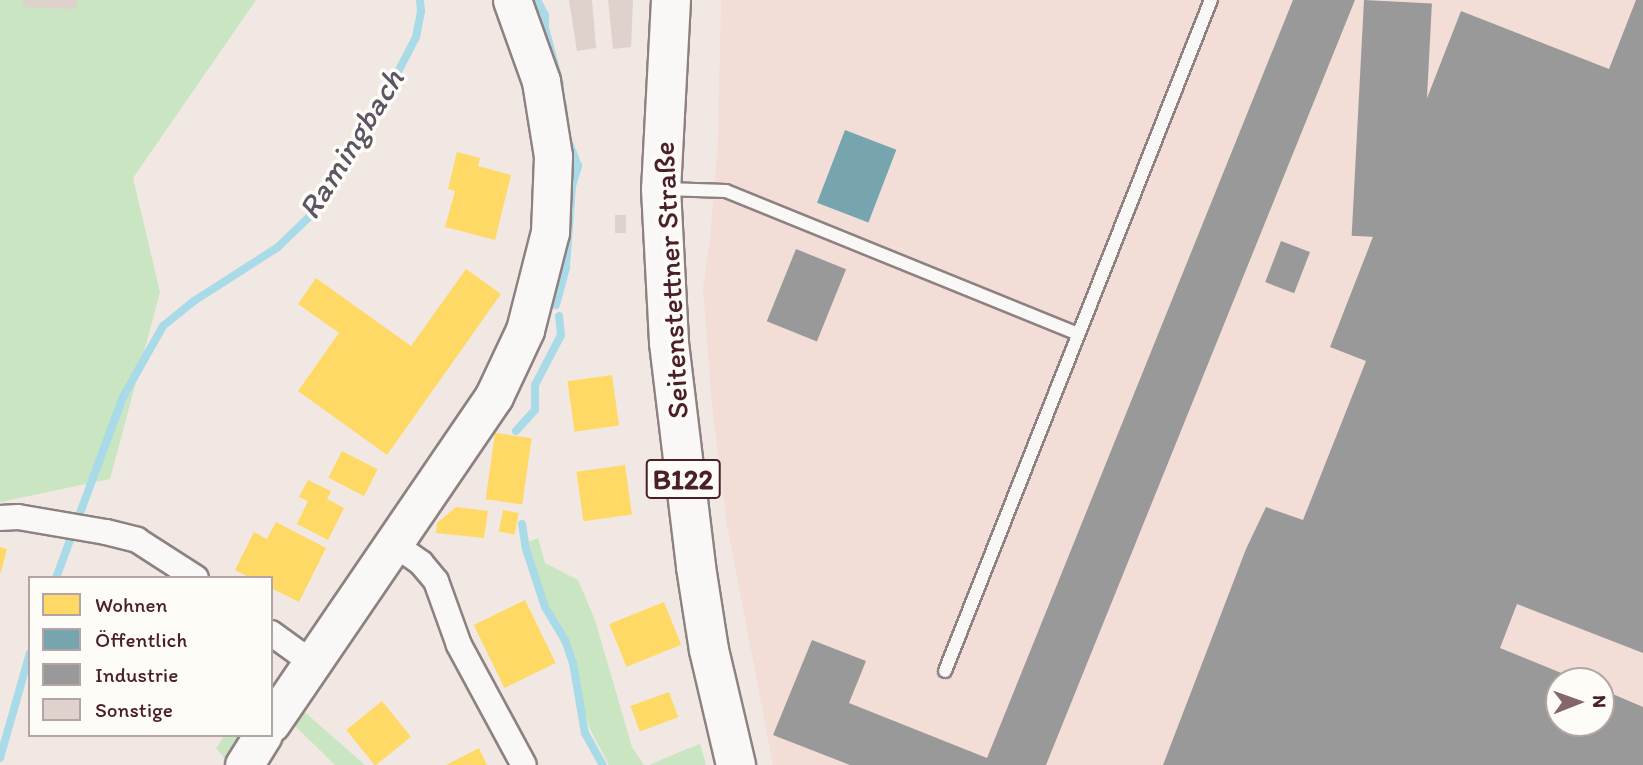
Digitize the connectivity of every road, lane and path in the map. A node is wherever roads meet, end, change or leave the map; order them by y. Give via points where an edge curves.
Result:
1 (671, 0) edge
2 (1211, 0) edge
3 (514, 4) edge
4 (661, 189) junction
5 (1078, 334) junction
6 (9, 517) edge
7 (394, 544) junction
8 (193, 576) edge
9 (273, 634) edge
10 (311, 662) junction
11 (945, 671) dead end
12 (273, 720) edge
13 (262, 737) edge
14 (244, 765) edge
15 (524, 765) edge
16 (736, 765) edge

1 - 4 main road, Seitenstettner Straße / B122
2 - 5 lane
3 - 7 main road via 541,81 550,130 554,196 542,272 525,330 494,396
4 - 5 lane via 726,191
4 - 16 main road, Seitenstettner Straße / B122 via 669,343 684,491 709,650
5 - 11 lane
6 - 8 street via 137,540
7 - 10 main road
7 - 15 street via 421,563 436,581 459,645
9 - 10 street
10 - 12 main road
13 - 14 main road

